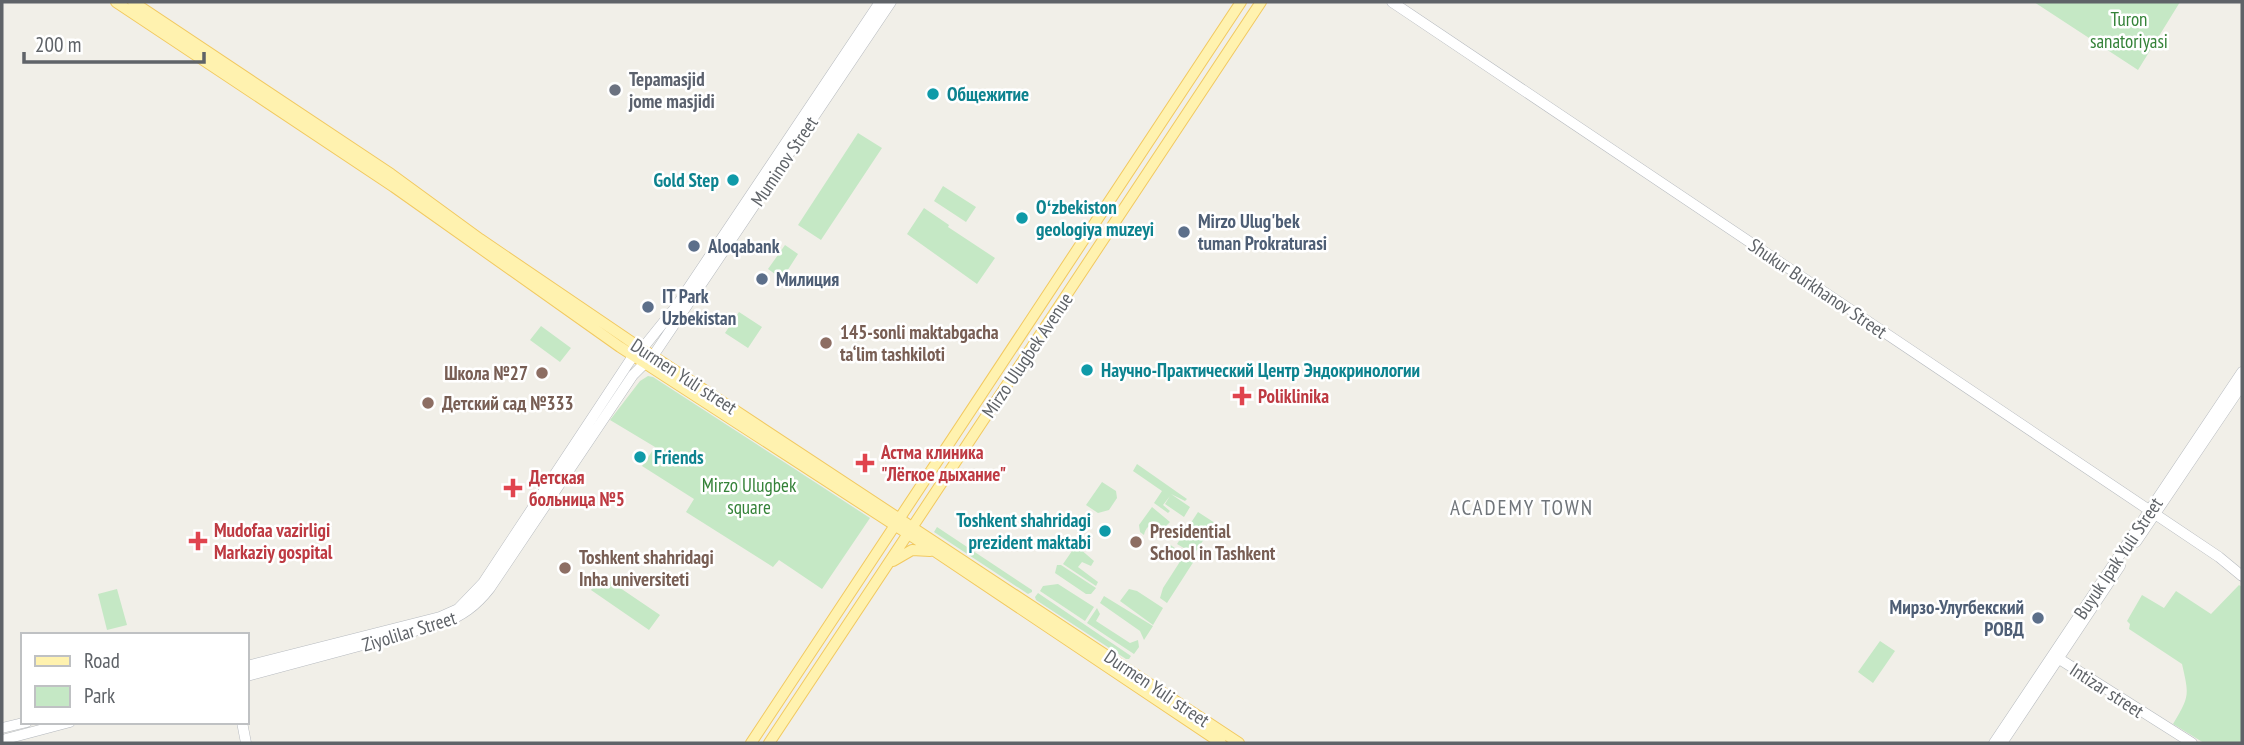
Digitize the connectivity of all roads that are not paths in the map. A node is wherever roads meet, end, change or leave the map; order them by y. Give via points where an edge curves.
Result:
1 (116, 2) edge
2 (133, 2) edge
3 (880, 2) edge
4 (891, 2) edge
5 (1241, 2) edge
6 (1261, 2) edge
7 (1392, 2) edge
8 (169, 32) junction
9 (1144, 149) junction
10 (1157, 158) junction
11 (1044, 299) junction
12 (1058, 308) junction
13 (638, 352) junction
14 (649, 360) junction
15 (2242, 372) edge
16 (2242, 385) edge
17 (2152, 513) junction
18 (897, 522) junction
19 (911, 530) junction
20 (936, 552) junction
21 (888, 565) junction
22 (2242, 576) edge
23 (319, 653) junction
24 (2056, 656) junction
25 (248, 666) edge
26 (248, 676) edge
27 (21, 723) edge
28 (62, 724) edge
29 (242, 724) edge
30 (2, 728) edge
31 (2, 740) edge
32 (246, 743) edge
33 (751, 743) edge
34 (769, 743) edge
35 (1221, 743) edge
36 (1239, 743) edge
37 (1994, 743) edge
38 (2002, 743) edge
39 (2192, 743) edge

1 - 8 main road, Durmen Yuli street
2 - 8 main road, Durmen Yuli street
3 - 13 main road, Muminov Street via 674,308
4 - 14 main road, Muminov Street
5 - 9 main road, Mirzo Ulugbek Avenue
6 - 10 main road, Mirzo Ulugbek Avenue
7 - 17 main road, Shukur Burkhanov Street
8 - 13 main road, Durmen Yuli street via 390,174
9 - 10 main road
9 - 11 main road, Mirzo Ulugbek Avenue
10 - 12 main road, Mirzo Ulugbek Avenue
11 - 12 main road
11 - 18 main road, Mirzo Ulugbek Avenue
12 - 19 main road, Mirzo Ulugbek Avenue
13 - 14 main road, Durmen Yuli street
13 - 23 main road, Ziyolilar Street via 470,599 430,621
14 - 18 main road, Durmen Yuli street
14 - 23 main road, Ziyolilar Street via 633,374 473,607 441,624
15 - 17 main road, Buyuk Ipak Yuli Street
16 - 17 main road, Buyuk Ipak Yuli Street
17 - 22 main road, Shukur Burkhanov Street
17 - 24 main road, Buyuk Ipak Yuli Street
18 - 19 main road, Durmen Yuli street
18 - 33 main road, Mirzo Ulugbek Avenue
19 - 20 main road, Durmen Yuli street
19 - 21 main road, Mirzo Ulugbek Avenue
19 - 36 main road, Durmen Yuli street
20 - 21 main road via 912,550
20 - 35 main road, Durmen Yuli street
21 - 34 main road, Mirzo Ulugbek Avenue
23 - 25 main road, Ziyolilar Street
23 - 26 main road, Ziyolilar Street
24 - 37 main road, Buyuk Ipak Yuli Street
24 - 38 main road, Buyuk Ipak Yuli Street
24 - 39 main road, Intizаr street
27 - 30 main road
28 - 31 main road
29 - 32 main road

